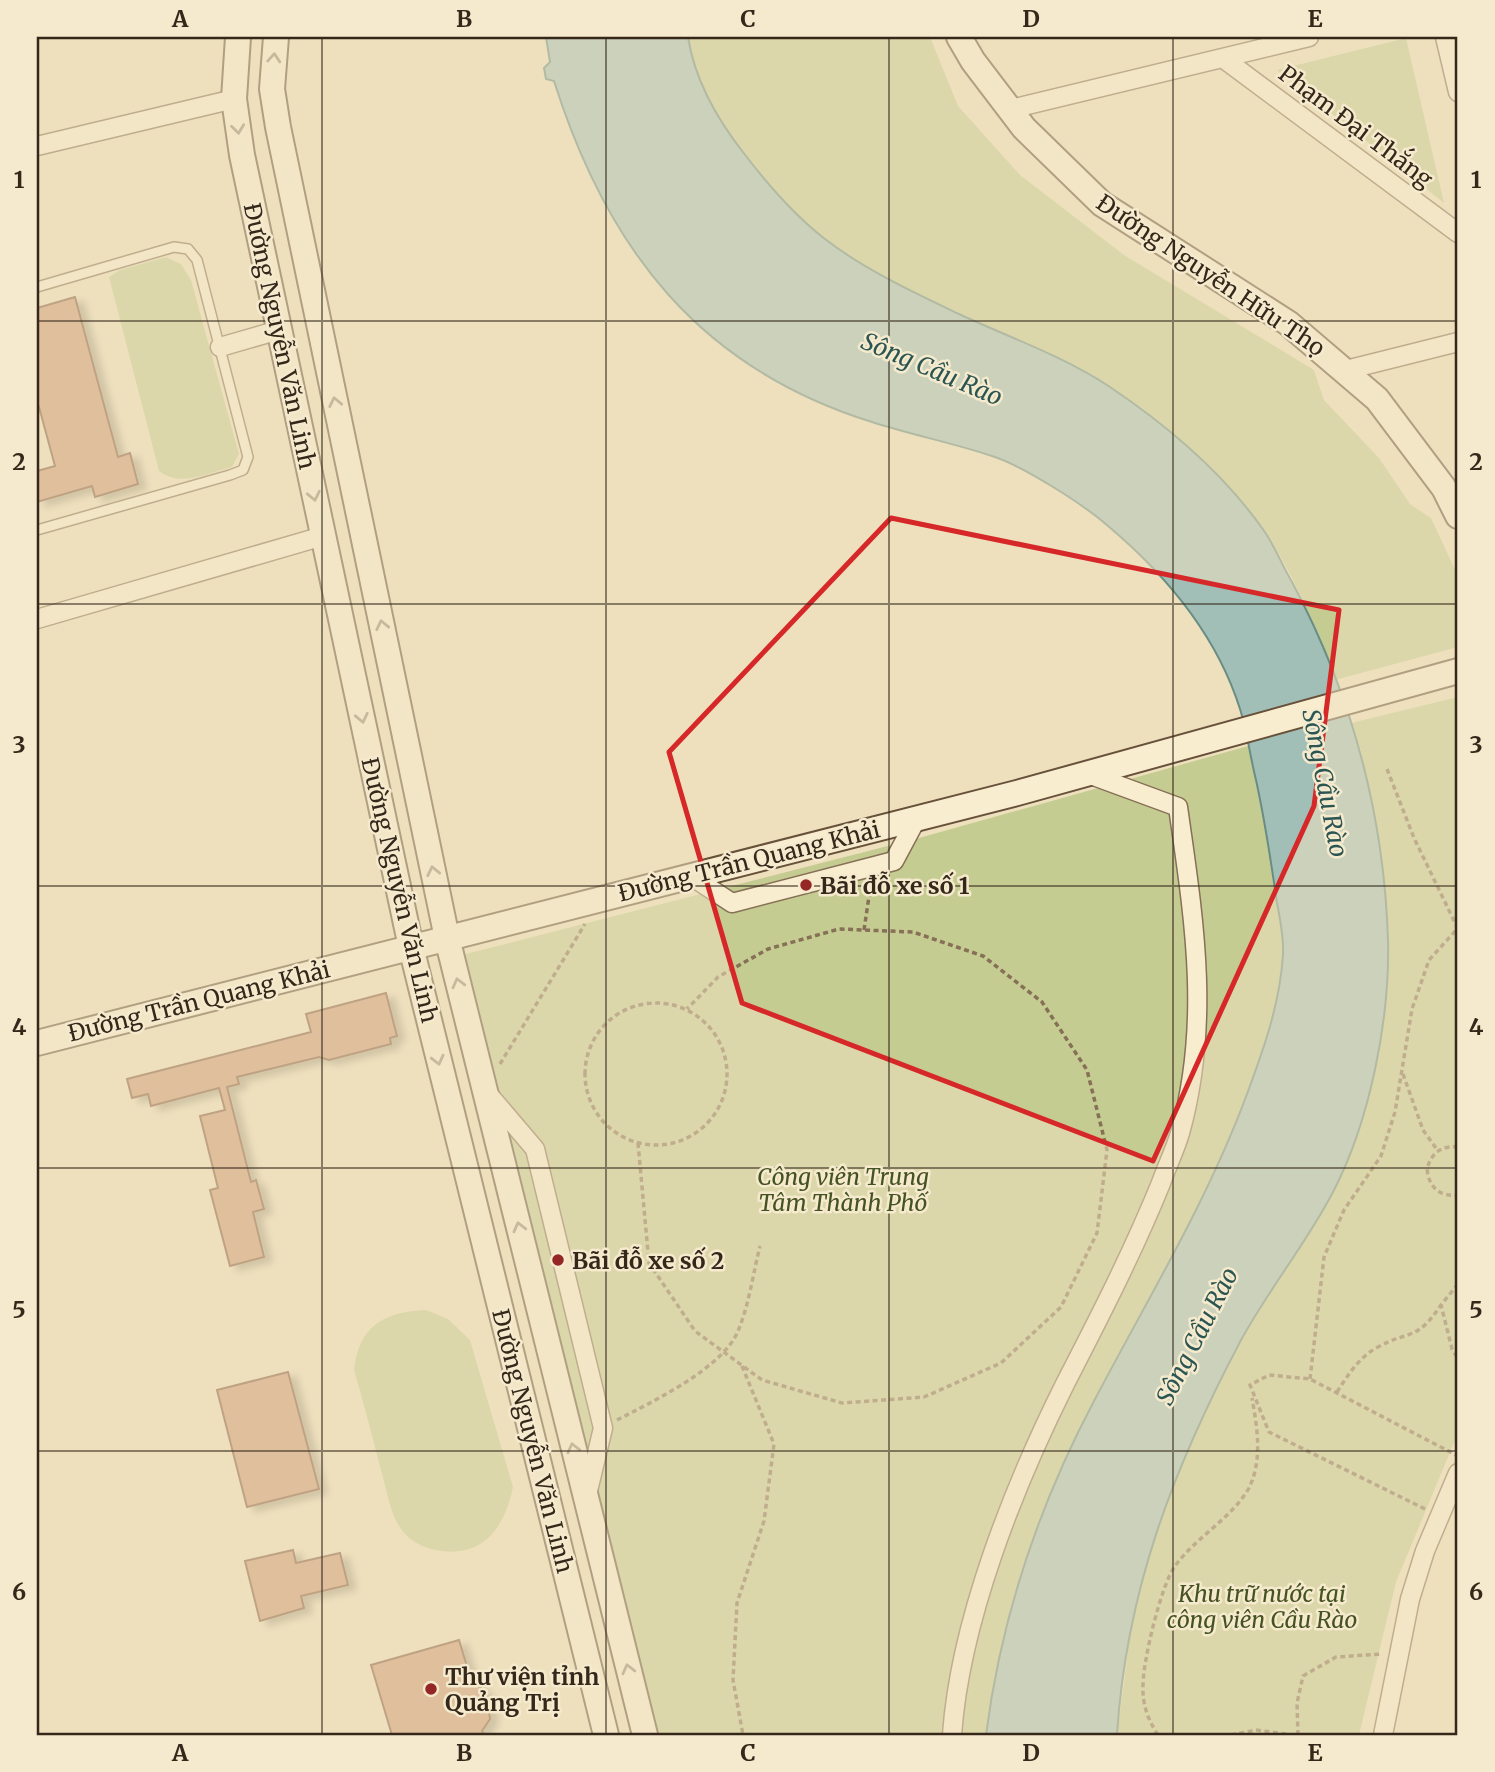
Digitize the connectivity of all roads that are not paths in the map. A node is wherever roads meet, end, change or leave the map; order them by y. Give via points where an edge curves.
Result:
1 (238, 37) edge
2 (276, 37) edge
3 (959, 37) edge
4 (1309, 37) edge
5 (1445, 37) edge
6 (1224, 59) junction
7 (1458, 92) edge
8 (234, 99) junction
9 (1011, 109) junction
10 (37, 146) edge
11 (1458, 233) edge
12 (37, 287) edge
13 (279, 330) junction
14 (1458, 342) edge
15 (220, 347) junction
16 (1346, 370) junction
17 (1451, 486) edge
18 (1458, 516) edge
19 (37, 530) edge
20 (323, 536) junction
21 (37, 619) edge
22 (1458, 671) edge
23 (1088, 774) junction
24 (917, 818) junction
25 (691, 876) junction
26 (447, 938) junction
27 (411, 947) junction
28 (37, 1043) edge
29 (485, 1090) junction
30 (1458, 1473) edge
31 (586, 1499) junction
32 (606, 1735) edge
33 (645, 1735) edge
34 (952, 1735) edge
35 (1383, 1735) edge

1 - 8 street, Đường Nguyễn Văn Linh
26 -> 2 street, Đường Nguyễn Văn Linh via 278,127 272,89
3 - 9 street, Đường Nguyễn Hữu Thọ
4 - 6 street
5 - 7 street
6 - 9 street
6 - 11 street, Phạm Đại Thắng
8 - 10 street
8 -> 13 street, Đường Nguyễn Văn Linh
9 - 16 street, Đường Nguyễn Hữu Thọ via 1024,128 1102,204 1288,323
12 - 15 lane via 174,247 188,249 197,260
13 - 15 street
13 -> 20 street, Đường Nguyễn Văn Linh
14 - 16 street
15 - 19 lane via 248,457 243,470
16 - 17 street, Đường Nguyễn Hữu Thọ via 1377,398
17 - 18 street, Đường Nguyễn Hữu Thọ
20 - 21 street
20 -> 27 street, Đường Nguyễn Văn Linh
22 - 23 street, Đường Trần Quang Khải
23 - 24 street, Đường Trần Quang Khải
23 - 34 street via 1178,807 1199,977 1198,1040 1180,1134 1144,1226 1063,1388 987,1572 964,1646
24 - 25 street, Đường Trần Quang Khải
24 - 25 street via 894,861 873,867 732,903
25 - 26 street, Đường Trần Quang Khải
26 - 27 street, Đường Trần Quang Khải
29 -> 26 street, Đường Nguyễn Văn Linh
27 - 28 street, Đường Trần Quang Khải
27 -> 32 street, Đường Nguyễn Văn Linh
31 -> 29 street, Đường Nguyễn Văn Linh
29 - 31 street via 535,1149 603,1428
30 - 35 street via 1417,1573
33 -> 31 street, Đường Nguyễn Văn Linh

